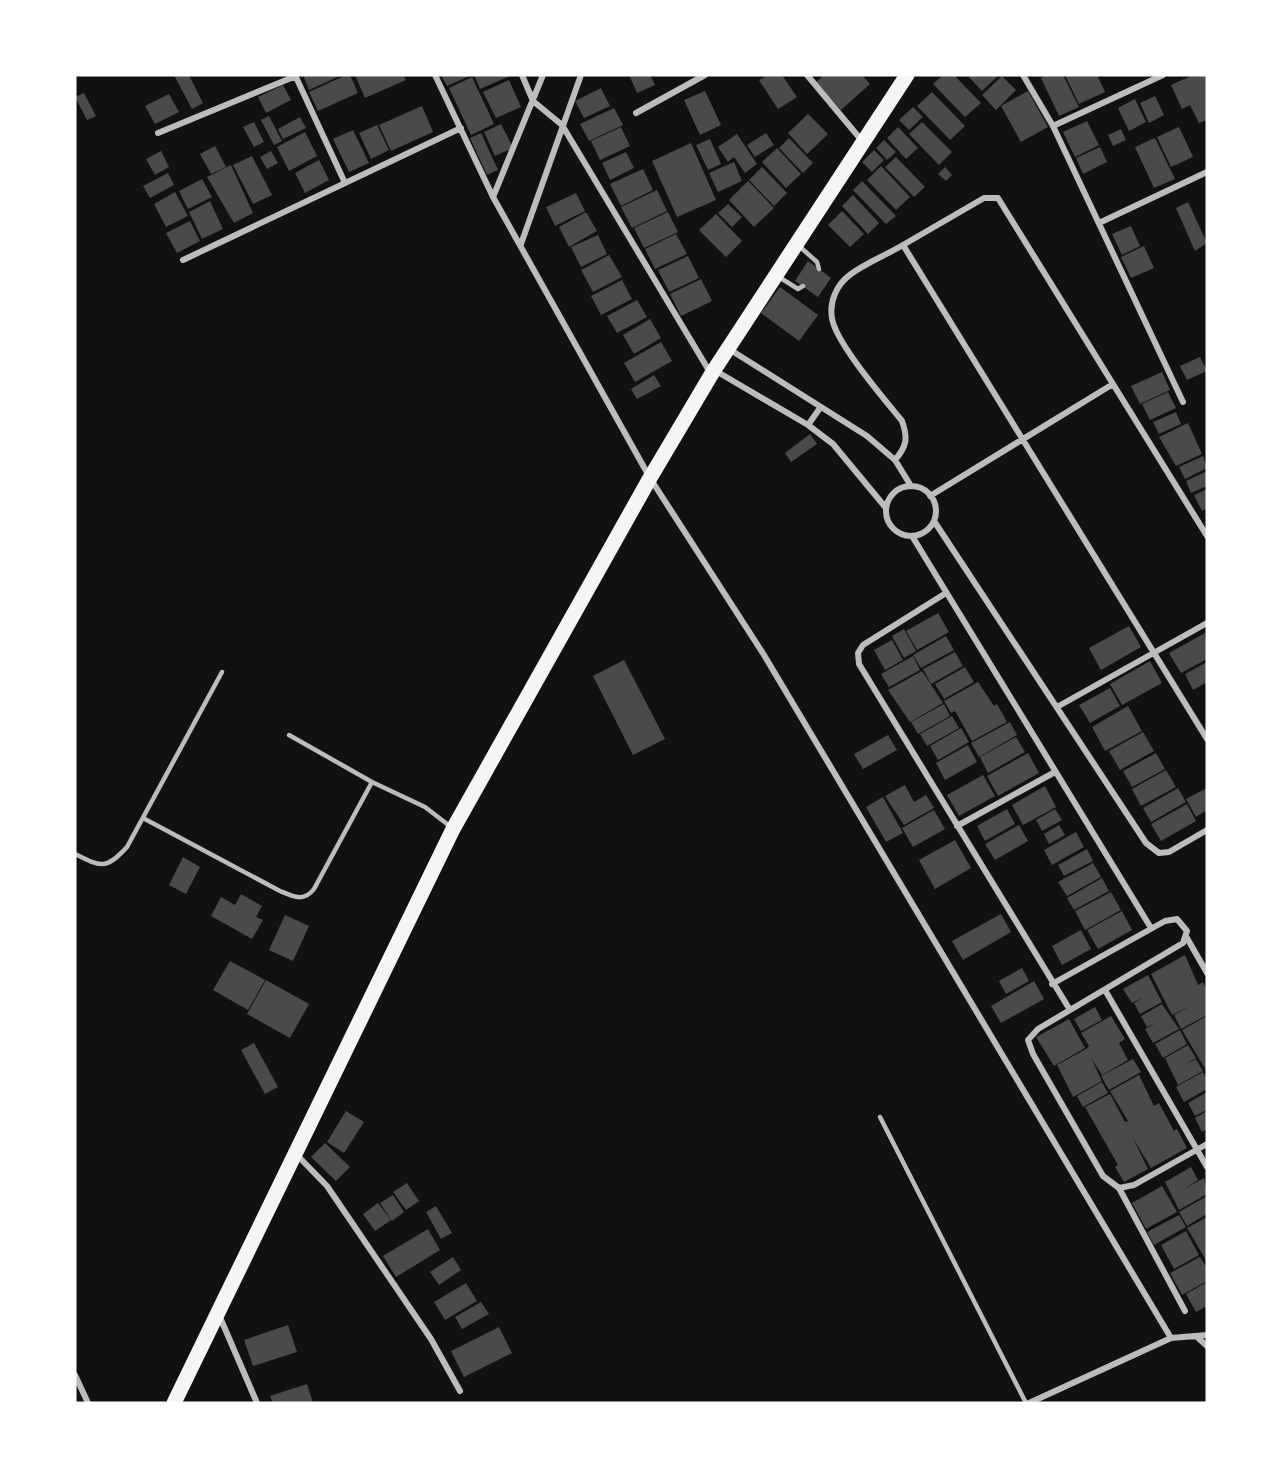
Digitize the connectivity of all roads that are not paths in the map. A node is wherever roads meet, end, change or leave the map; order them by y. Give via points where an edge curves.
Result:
1 (435, 75) edge
2 (522, 75) edge
3 (543, 75) edge
4 (581, 75) edge
5 (705, 75) edge
6 (807, 75) edge
7 (907, 75) edge
8 (1023, 75) edge
9 (1163, 75) edge
10 (295, 76) edge
11 (533, 100) junction
12 (636, 113) dead end
13 (562, 125) junction
14 (1053, 126) junction
15 (461, 129) junction
16 (158, 133) dead end
17 (863, 142) junction
18 (1207, 172) edge
19 (345, 183) junction
20 (493, 197) junction
21 (1099, 223) junction
22 (520, 244) junction
23 (796, 244) junction
24 (903, 245) junction
25 (183, 260) dead end
26 (819, 269) dead end
27 (776, 275) junction
28 (802, 286) dead end
29 (728, 348) junction
30 (713, 373) junction
31 (1113, 384) junction
32 (1183, 402) dead end
33 (820, 408) junction
34 (808, 425) junction
35 (1022, 441) junction
36 (895, 460) junction
37 (650, 478) junction
38 (911, 486) junction
39 (930, 496) junction
40 (886, 508) junction
41 (934, 521) junction
42 (912, 536) junction
43 (1207, 536) edge
44 (946, 593) junction
45 (1207, 623) edge
46 (1155, 653) junction
47 (222, 672) dead end
48 (1057, 707) junction
49 (289, 735) dead end
50 (1207, 739) edge
51 (1055, 772) junction
52 (372, 782) junction
53 (143, 818) junction
54 (957, 826) junction
55 (453, 829) junction
56 (1207, 830) edge
57 (75, 854) edge
58 (1150, 928) junction
59 (1187, 938) junction
60 (1207, 973) edge
61 (1052, 984) junction
62 (1105, 990) junction
63 (1070, 1010) junction
64 (880, 1117) dead end
65 (1207, 1144) edge
66 (1197, 1149) junction
67 (297, 1155) junction
68 (1207, 1167) edge
69 (1119, 1188) junction
70 (1185, 1311) dead end
71 (218, 1314) junction
72 (1207, 1335) edge
73 (1171, 1338) junction
74 (1198, 1338) junction
75 (1207, 1346) edge
76 (75, 1375) edge
77 (460, 1390) dead end
78 (177, 1401) edge
79 (88, 1403) edge
80 (257, 1403) edge
81 (1027, 1403) edge

1 - 15 street
2 - 11 street
3 - 11 street
4 - 13 street
5 - 12 street
6 - 17 street
7 - 17 highway
8 - 14 street
9 - 14 street
10 - 16 street
10 - 19 street
11 - 13 street
11 - 20 street
13 - 22 street
13 - 30 street
14 - 21 street
15 - 19 street
15 - 20 street
17 - 23 highway
18 - 21 street
19 - 25 street
20 - 22 street
21 - 32 street
22 - 37 street
23 - 26 lane via 817,262
23 - 27 highway
24 - 31 street via 984,198 998,198
24 - 35 street
24 - 36 street via 850,275 835,292 831,307 832,321 841,338 902,421 906,447
27 - 28 lane via 798,289
27 - 29 highway
29 - 30 highway
29 - 33 street
30 - 34 street
30 - 37 highway
31 - 35 street
31 - 43 street
33 - 34 street
33 - 36 street via 867,436
34 - 40 street via 833,444
35 - 39 street
35 - 46 street
36 - 38 street
37 - 55 highway
37 - 73 street via 764,656
38 - 39 street
38 - 40 street via 894,492
39 - 41 street via 936,508
40 - 42 street via 892,528
41 - 42 street via 925,532
41 - 48 street
42 - 44 street
44 - 51 street
44 - 54 street via 863,645 858,653 859,664
45 - 46 street
46 - 48 street
46 - 50 street
47 - 53 lane
48 - 56 street via 1146,843 1159,853 1169,852
49 - 52 lane
51 - 54 street
51 - 58 street
52 - 53 lane via 314,889 302,898 280,891
52 - 55 lane via 425,807
53 - 57 lane via 127,847 107,865 97,865
54 - 61 street
55 - 67 highway
58 - 59 street via 1177,919 1184,924
58 - 61 street
59 - 60 street
59 - 62 street
61 - 63 street
62 - 63 street
62 - 66 street
63 - 69 street via 1038,1029 1028,1040 1103,1176
64 - 81 lane
65 - 66 street
66 - 68 street
66 - 69 street via 1134,1185
67 - 71 highway
67 - 77 street via 327,1186 431,1339
69 - 70 street
71 - 78 highway
71 - 80 street
72 - 74 street
73 - 74 street
73 - 81 street
74 - 75 street
76 - 79 street

